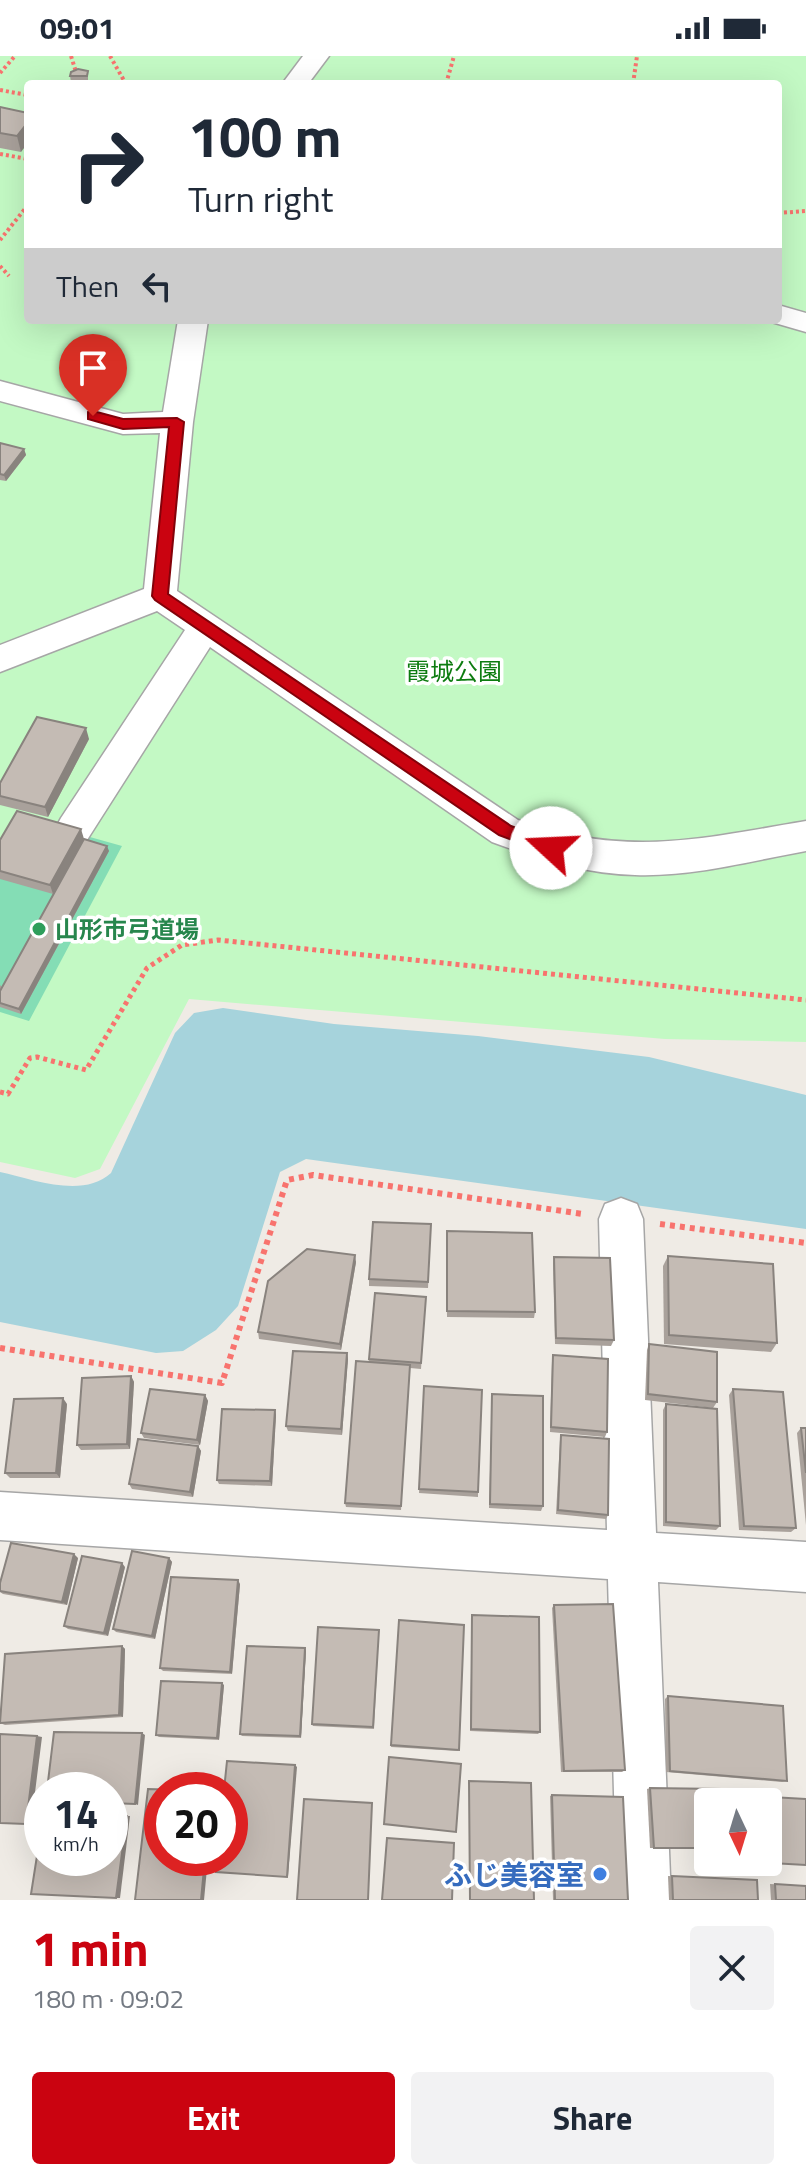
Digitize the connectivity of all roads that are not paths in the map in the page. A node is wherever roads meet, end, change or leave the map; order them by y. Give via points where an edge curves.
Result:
1 (316, 56) edge
2 (298, 80) edge
3 (782, 315) edge
4 (806, 323) edge
5 (192, 324) edge
6 (0, 391) edge
7 (177, 422) junction
8 (160, 596) junction
9 (204, 628) junction
10 (0, 659) edge
11 (74, 829) edge
12 (806, 836) edge
13 (621, 1219) road end
14 (0, 1516) edge
15 (630, 1554) junction
16 (806, 1567) edge
17 (644, 1900) edge

1 - 2 lane
3 - 4 lane
5 - 7 lane
6 - 7 lane via 123,424
7 - 8 lane
8 - 9 lane
8 - 10 lane
9 - 11 lane
9 - 12 lane via 505,831 551,848 613,859 670,858
13 - 15 lane
14 - 15 lane
15 - 16 lane
15 - 17 lane

